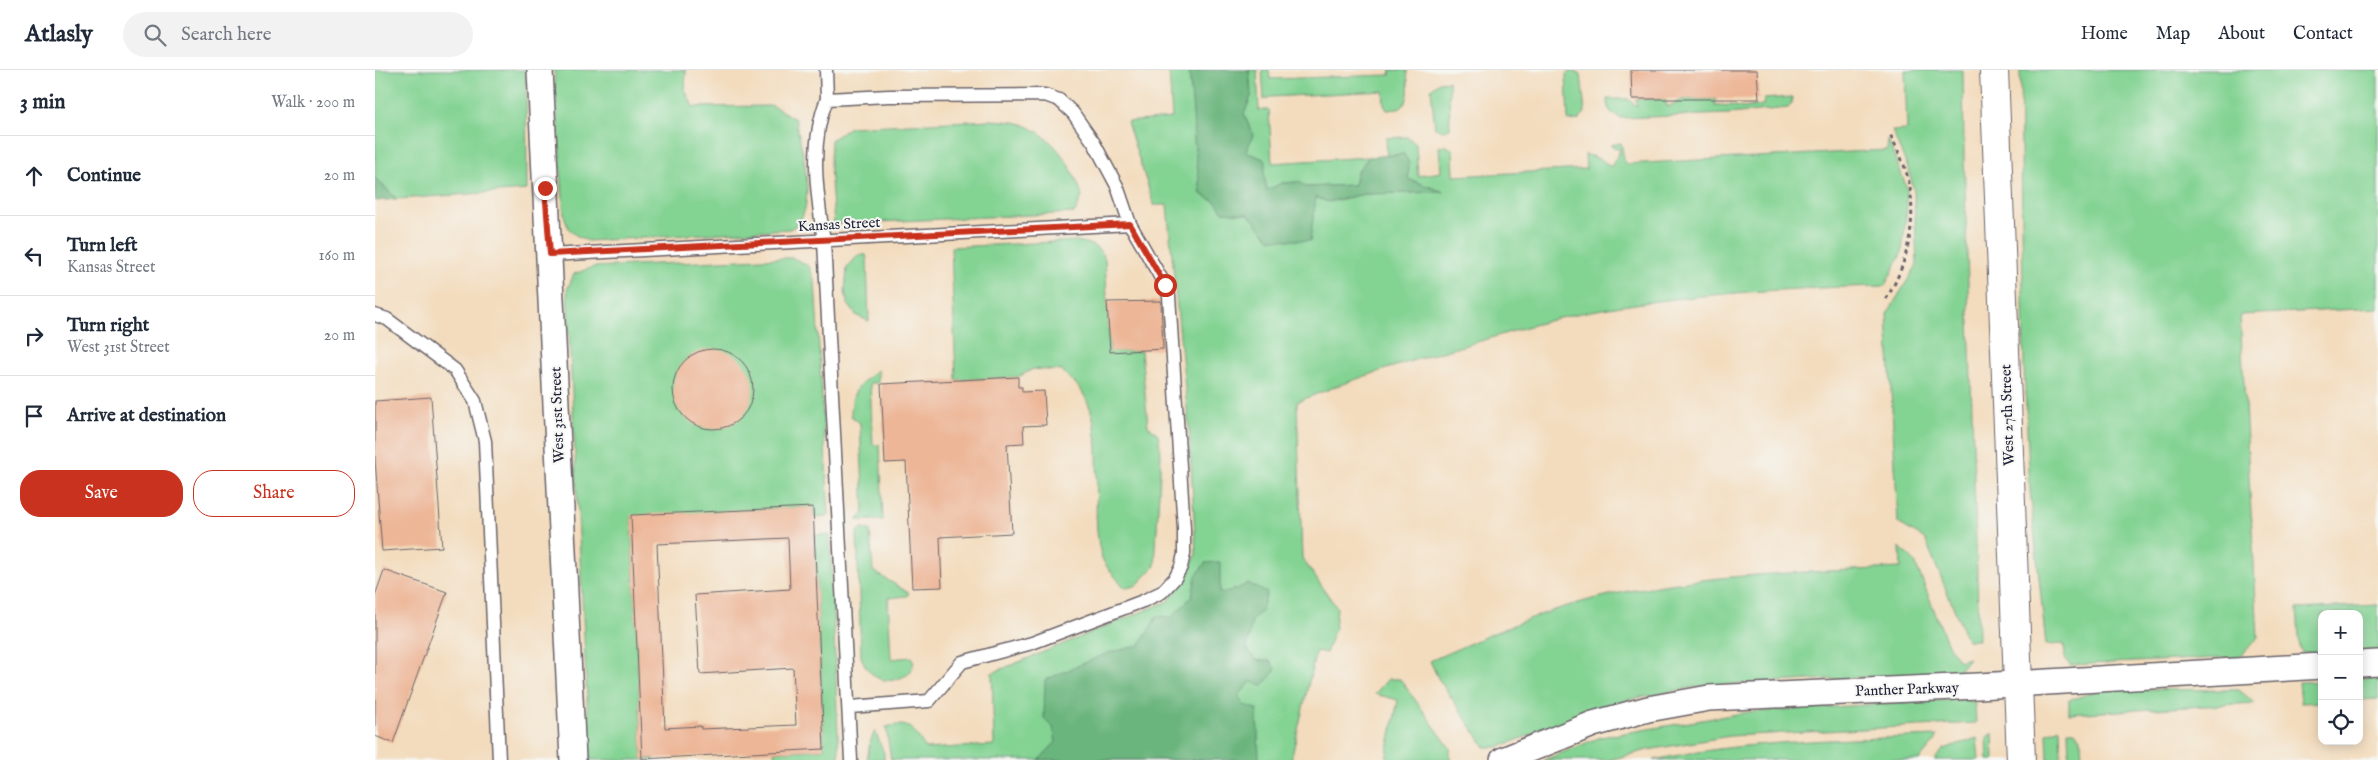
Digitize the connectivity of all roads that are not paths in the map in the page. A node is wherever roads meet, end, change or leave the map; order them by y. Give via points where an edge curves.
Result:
1 (540, 70) edge
2 (826, 70) edge
3 (1994, 70) edge
4 (827, 99) junction
5 (1130, 224) junction
6 (825, 241) junction
7 (550, 254) junction
8 (375, 315) edge
9 (2378, 663) edge
10 (2363, 664) edge
11 (2318, 666) edge
12 (2017, 683) junction
13 (850, 707) junction
14 (499, 760) edge
15 (573, 760) edge
16 (851, 760) edge
17 (1503, 760) edge
18 (2021, 760) edge

1 - 7 street, West 31st Street
2 - 4 lane
3 - 12 main road, West 27th Street
4 - 5 lane via 1045,95 1059,100 1073,112 1094,143 1117,186
4 - 6 lane via 819,119 817,142 819,206
5 - 6 lane, Kansas Street
5 - 13 lane via 1165,285 1170,304 1184,529 1184,554 1175,578 1162,592 1143,601 1032,644 961,662 929,701
6 - 7 lane, Kansas Street
6 - 13 lane
7 - 15 street, West 31st Street
8 - 14 lane via 387,320 455,370 475,401 485,441
9 - 10 street
11 - 12 street, Panther Parkway
12 - 17 street, Panther Parkway via 1709,698 1648,709 1593,724
12 - 18 main road, West 27th Street
13 - 16 lane

